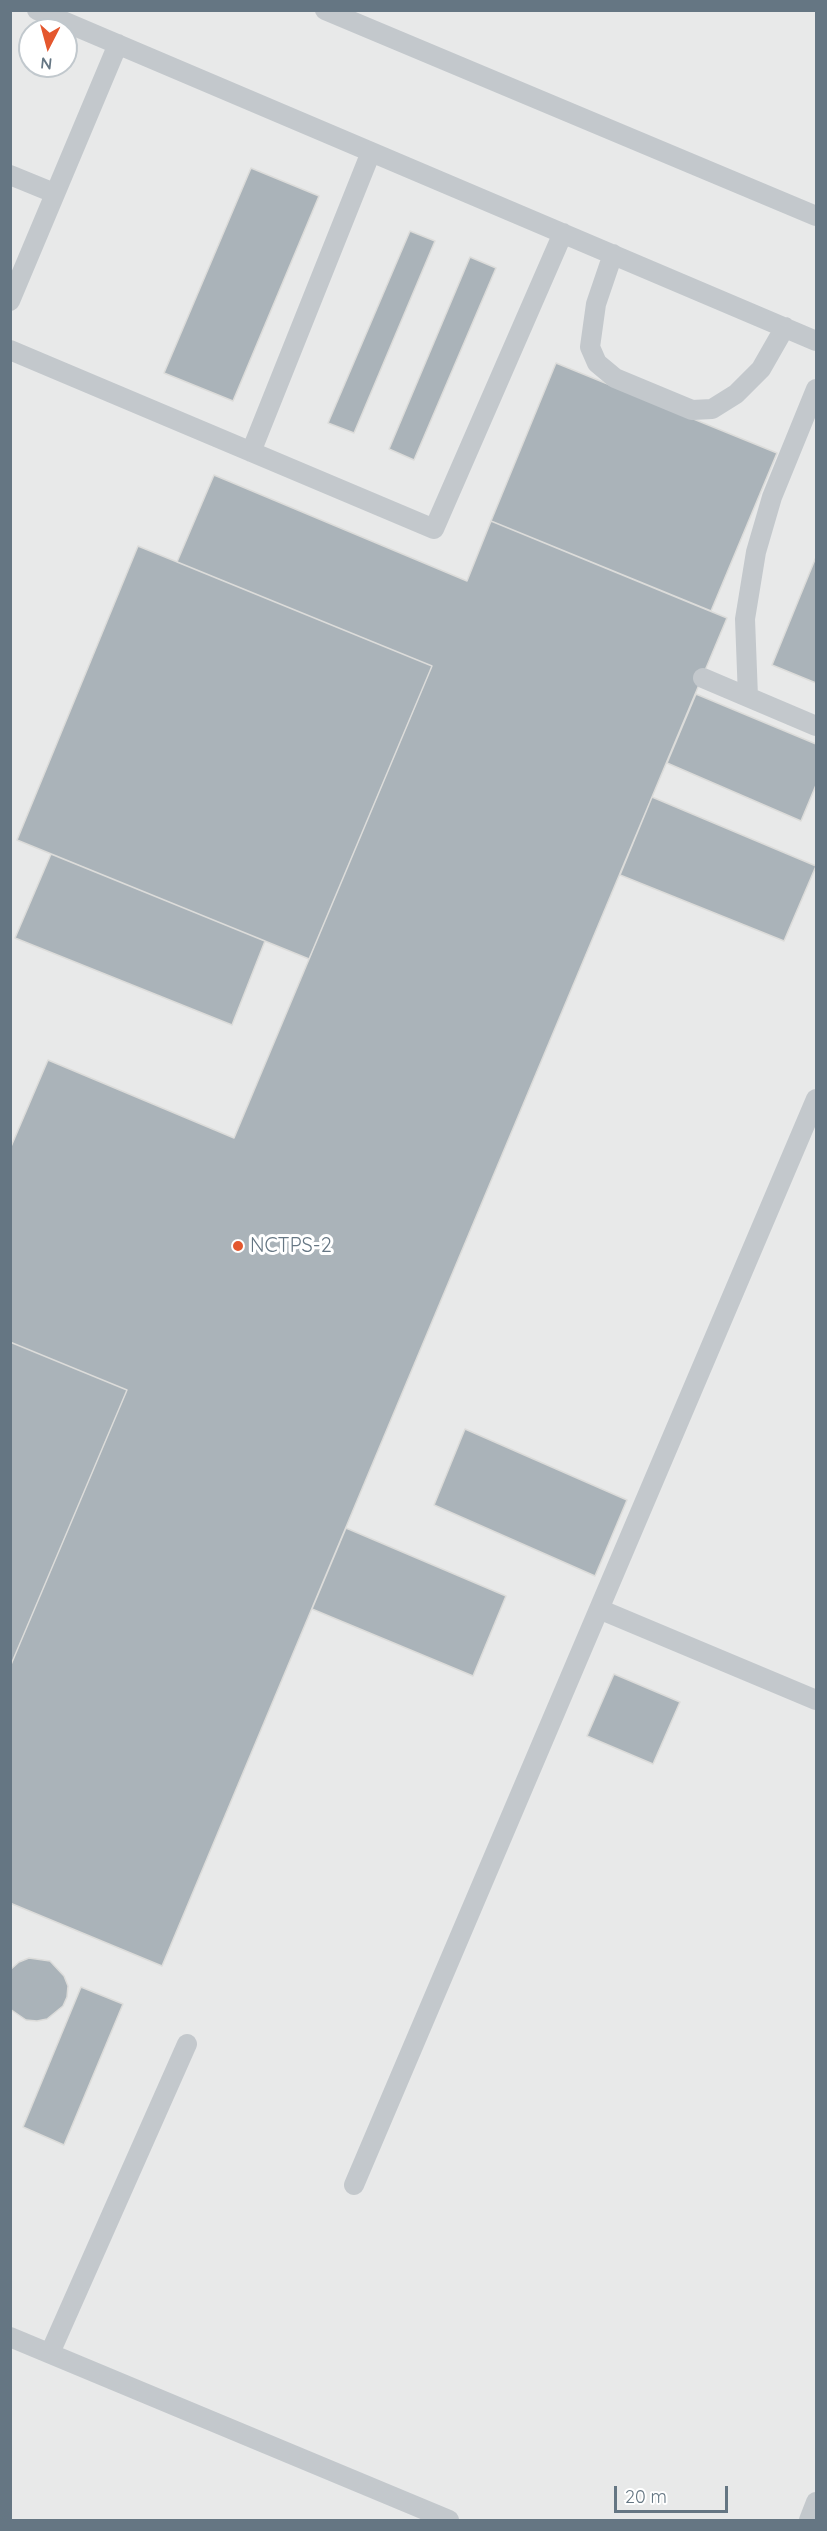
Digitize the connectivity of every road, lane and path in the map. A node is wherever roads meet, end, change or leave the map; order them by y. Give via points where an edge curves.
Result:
1 (37, 10) edge
2 (325, 10) edge
3 (118, 44) junction
4 (371, 152) junction
5 (10, 175) edge
6 (54, 193) junction
7 (816, 216) edge
8 (563, 233) junction
9 (613, 254) junction
10 (10, 301) edge
11 (785, 327) junction
12 (816, 340) edge
13 (10, 350) edge
14 (816, 389) edge
15 (251, 452) junction
16 (702, 678) dead end
17 (747, 698) junction
18 (816, 726) edge
19 (816, 1099) edge
20 (599, 1609) junction
21 (816, 1700) edge
22 (187, 2044) dead end
23 (354, 2185) dead end
24 (10, 2337) edge
25 (50, 2353) junction
26 (816, 2502) edge
27 (449, 2520) edge
28 (809, 2520) edge

1 - 3 lane
2 - 7 lane
3 - 4 lane
3 - 6 lane
4 - 8 lane
4 - 15 lane
5 - 6 lane
6 - 10 lane
8 - 9 lane
8 - 15 lane via 434,529
9 - 11 lane
9 - 11 lane via 596,304 590,347 597,363 615,378 692,410 712,410 736,394 761,369
11 - 12 lane
13 - 15 lane
14 - 17 lane via 772,497 756,552 745,619
16 - 17 lane
17 - 18 lane
19 - 20 lane
20 - 21 lane
20 - 23 lane
22 - 25 lane
24 - 25 lane
25 - 27 lane
26 - 28 lane

